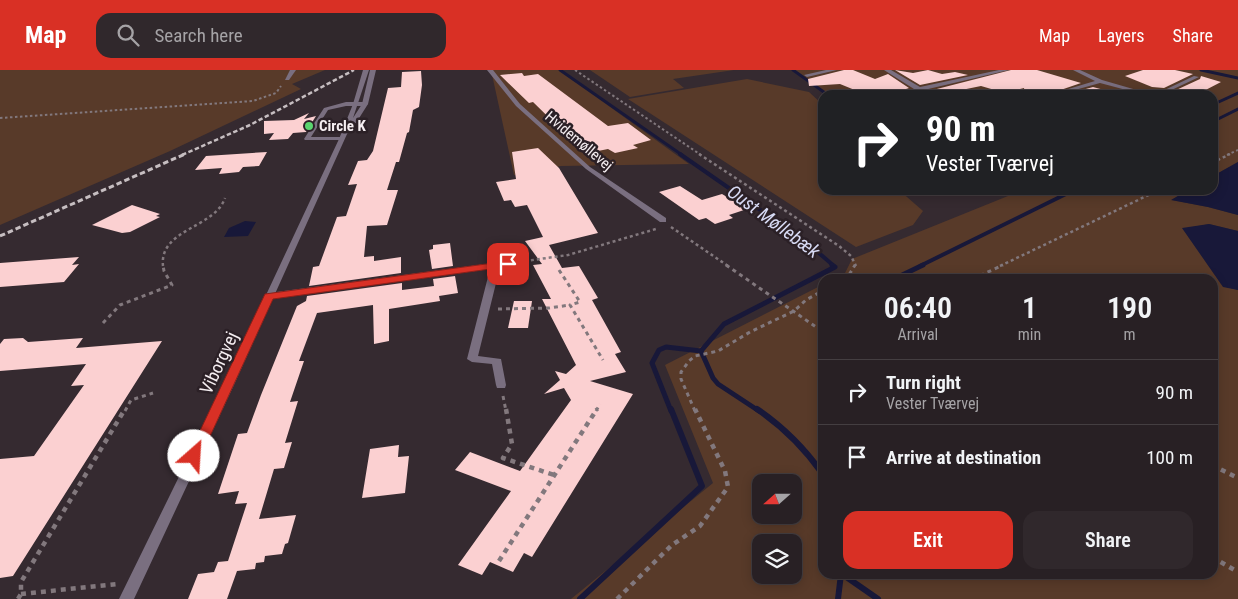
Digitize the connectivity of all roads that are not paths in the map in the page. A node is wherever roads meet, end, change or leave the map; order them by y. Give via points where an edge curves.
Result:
1 (293, 70) edge
2 (366, 70) edge
3 (374, 70) edge
4 (490, 70) edge
5 (834, 70) edge
6 (887, 70) edge
7 (1006, 70) edge
8 (1076, 70) edge
9 (807, 75) dead end
10 (1196, 78) dead end
11 (287, 79) road end
12 (1100, 81) junction
13 (919, 89) junction
14 (915, 90) edge
15 (1068, 90) edge
16 (1133, 90) edge
17 (1168, 90) edge
18 (356, 104) junction
19 (365, 104) junction
20 (342, 139) junction
21 (666, 222) road end
22 (508, 264) road end
23 (494, 266) junction
24 (269, 296) junction
25 (501, 385) road end
26 (126, 599) edge

1 - 11 street
2 - 18 street, Viborgvej
3 - 19 street, Viborgvej
4 - 21 street, Hvidemøllevej via 518,105 588,168
5 - 9 street
6 - 13 street
7 - 13 street
8 - 12 street
10 - 17 street
12 - 15 street
12 - 16 street
13 - 14 street
18 - 19 street
18 - 20 street, Viborgvej
18 - 20 street via 326,109 307,139
19 - 20 street, Viborgvej
20 - 24 street, Viborgvej
22 - 23 street
23 - 24 street
23 - 25 street via 472,359 498,361
24 - 26 street, Viborgvej

